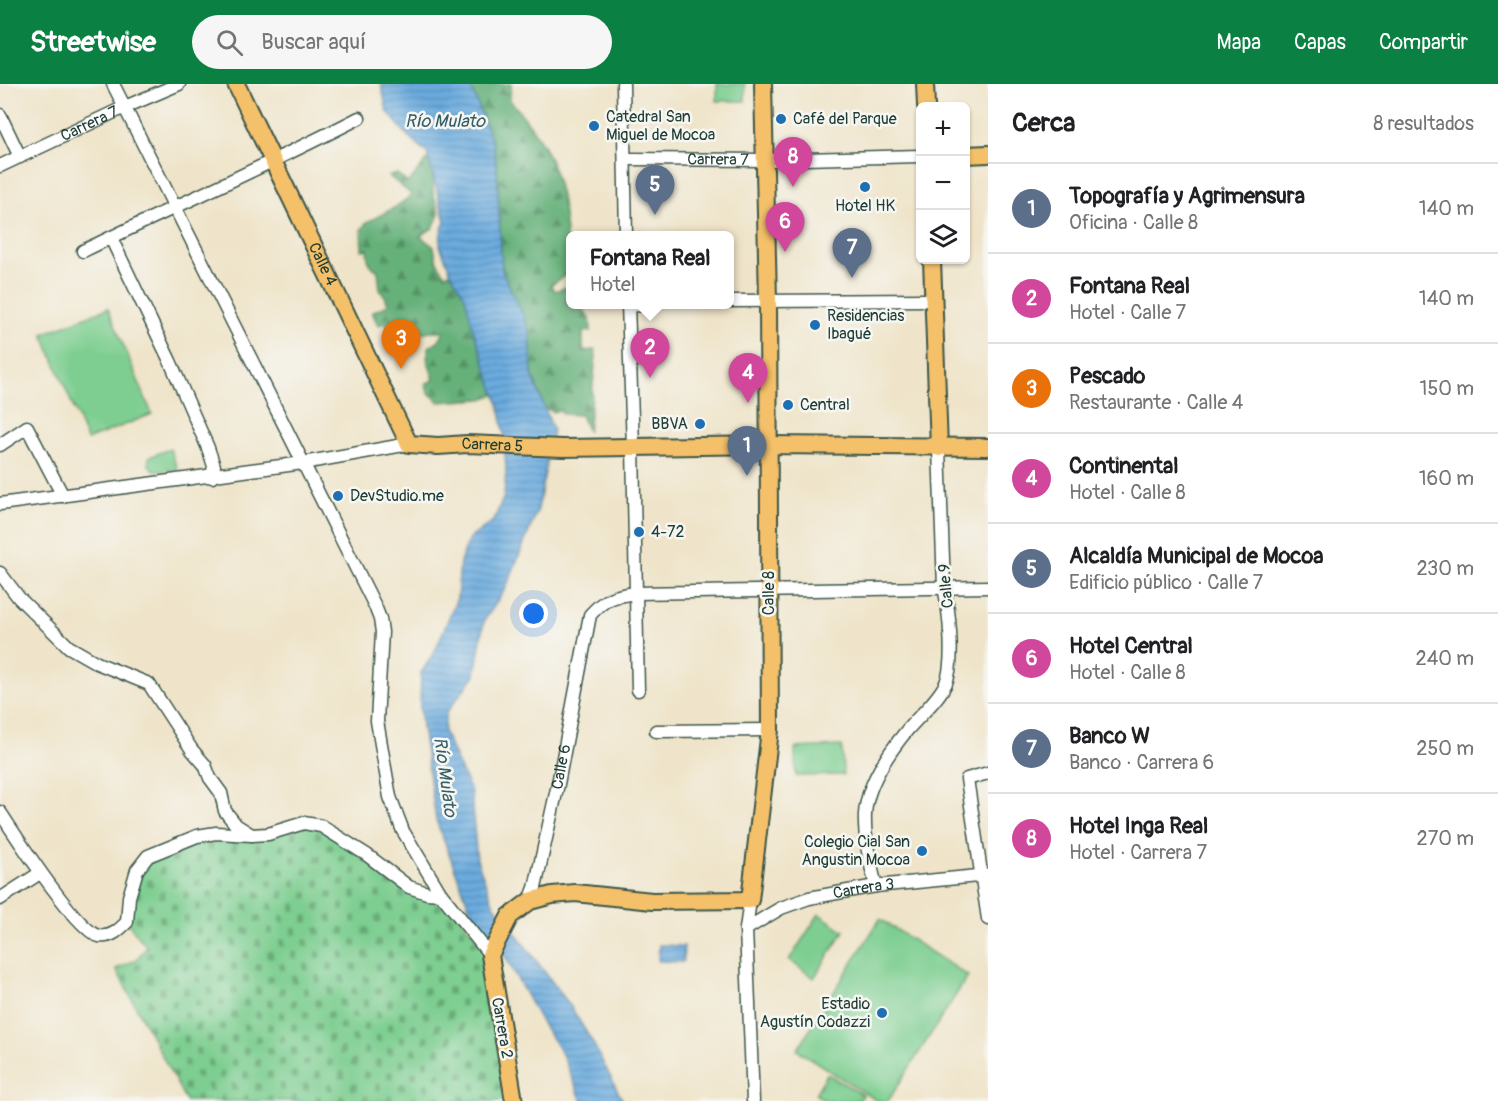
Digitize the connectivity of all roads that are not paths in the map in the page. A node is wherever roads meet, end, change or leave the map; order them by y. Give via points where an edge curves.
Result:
1 (113, 84) edge
2 (179, 84) edge
3 (236, 84) edge
4 (623, 84) edge
5 (763, 84) edge
6 (925, 84) edge
7 (926, 102) edge
8 (125, 107) junction
9 (0, 115) edge
10 (359, 118) dead end
11 (988, 154) edge
12 (970, 155) edge
13 (916, 156) edge
14 (20, 157) junction
15 (625, 159) junction
16 (765, 160) junction
17 (274, 162) junction
18 (0, 166) edge
19 (176, 206) junction
20 (626, 231) edge
21 (111, 238) junction
22 (83, 252) dead end
23 (932, 264) edge
24 (768, 300) junction
25 (933, 300) junction
26 (734, 301) edge
27 (628, 309) edge
28 (0, 444) edge
29 (408, 444) junction
30 (769, 445) junction
31 (633, 447) junction
32 (988, 447) edge
33 (939, 448) junction
34 (303, 464) junction
35 (212, 477) junction
36 (63, 496) junction
37 (0, 504) edge
38 (0, 573) edge
39 (944, 587) junction
40 (988, 587) edge
41 (769, 590) junction
42 (636, 593) junction
43 (638, 690) dead end
44 (770, 729) junction
45 (656, 730) dead end
46 (988, 773) edge
47 (0, 812) edge
48 (252, 836) junction
49 (40, 873) junction
50 (984, 875) edge
51 (876, 886) junction
52 (441, 894) junction
53 (0, 899) edge
54 (750, 900) junction
55 (530, 901) junction
56 (988, 919) edge
57 (746, 929) junction
58 (490, 952) junction
59 (514, 1101) edge
60 (753, 1101) edge

1 - 8 street
2 - 8 street, Carrera 7
3 - 17 main road, Calle 4
4 - 15 street
5 - 16 main road, Calle 8
6 - 7 main road
8 - 14 street, Carrera 7
8 - 19 street
9 - 14 street
10 - 17 street
11 - 12 main road
13 - 16 street, Carrera 7
14 - 18 street, Carrera 7
15 - 16 street, Carrera 7
15 - 20 street
16 - 24 main road, Calle 8
17 - 19 street
17 - 29 main road, Calle 4
19 - 21 street
19 - 34 street
21 - 22 street
21 - 35 street via 208,448
23 - 25 main road, Calle 9
24 - 25 street
24 - 26 street
24 - 30 main road, Calle 8
25 - 33 main road, Calle 9
27 - 31 street
28 - 36 street via 27,427
29 - 31 main road, Carrera 5
29 - 34 street, Carrera 5
30 - 31 main road, Carrera 5
30 - 33 main road, Carrera 5
30 - 41 main road, Calle 8
31 - 42 street
32 - 33 main road, Carrera 5
33 - 39 street, Calle 9
34 - 35 street, Carrera 5
34 - 52 street via 380,619 377,721 390,797 403,831
35 - 36 street, Carrera 5
36 - 37 street, Carrera 5
38 - 48 street via 69,647 149,684 205,765 221,793 225,811
39 - 40 street, Calle 6
39 - 41 street, Calle 6
39 - 51 street, Calle 9 via 950,637 945,685 898,742 870,791 865,813
41 - 42 street, Calle 6
41 - 44 main road, Calle 8
42 - 43 street
42 - 55 street, Calle 6 via 614,596 590,615 558,784
44 - 45 street
44 - 54 main road, Calle 8
46 - 50 street via 967,779
47 - 49 street
48 - 49 street via 197,836 148,856 137,870 127,922 107,937 97,936 86,928
48 - 52 street via 304,823 315,824 367,855 409,887
49 - 53 street
50 - 51 street, Carrera 3
50 - 56 street
51 - 57 street, Carrera 3 via 809,898 781,908
52 - 58 street
54 - 55 main road via 652,901 574,893
54 - 57 street, Calle 8
55 - 58 main road via 510,916
57 - 60 street, Calle 8
58 - 59 main road, Carrera 2

